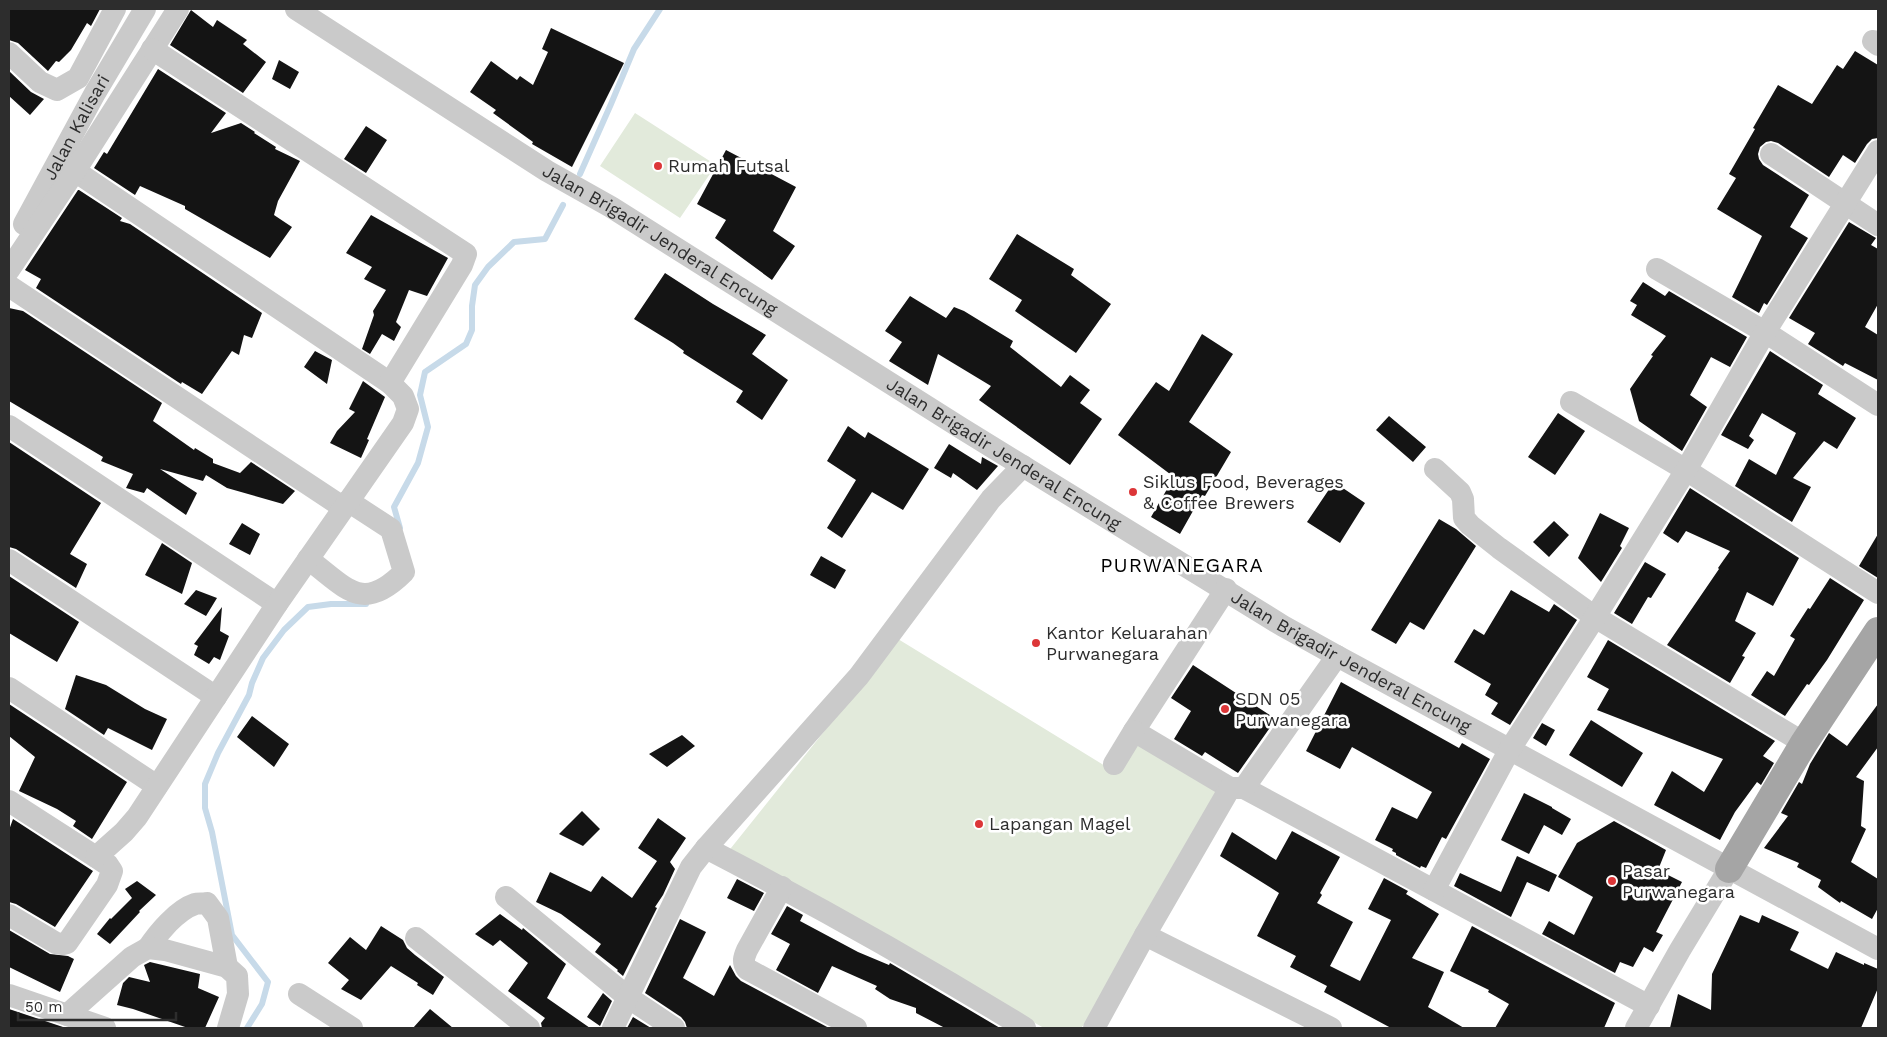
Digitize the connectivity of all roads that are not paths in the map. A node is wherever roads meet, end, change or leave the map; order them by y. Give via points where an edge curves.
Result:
1 (115, 9) edge
2 (145, 9) edge
3 (178, 9) edge
4 (296, 9) edge
5 (152, 49) junction
6 (9, 53) edge
7 (1878, 151) edge
8 (1771, 154) dead end
9 (75, 171) junction
10 (1846, 202) junction
11 (1878, 224) edge
12 (12, 236) edge
13 (1657, 269) dead end
14 (9, 270) edge
15 (9, 286) edge
16 (1765, 332) junction
17 (390, 383) junction
18 (1571, 402) dead end
19 (1878, 405) edge
20 (9, 426) edge
21 (1023, 466) junction
22 (1435, 469) dead end
23 (1686, 470) junction
24 (346, 504) junction
25 (308, 559) junction
26 (9, 560) edge
27 (1226, 589) junction
28 (1878, 594) edge
29 (277, 604) junction
30 (1595, 617) junction
31 (1878, 631) edge
32 (1337, 656) junction
33 (9, 688) edge
34 (216, 697) junction
35 (1134, 731) junction
36 (1804, 743) junction
37 (1510, 749) junction
38 (1114, 764) dead end
39 (157, 786) junction
40 (1237, 788) junction
41 (11, 808) edge
42 (706, 848) junction
43 (96, 856) junction
44 (1729, 869) junction
45 (782, 887) junction
46 (1434, 890) junction
47 (506, 897) dead end
48 (9, 915) edge
49 (1145, 934) junction
50 (416, 938) dead end
51 (148, 948) junction
52 (1878, 949) edge
53 (227, 967) junction
54 (299, 994) dead end
55 (9, 995) edge
56 (629, 998) junction
57 (1649, 1006) junction
58 (67, 1015) junction
59 (105, 1028) edge
60 (228, 1028) edge
61 (352, 1028) edge
62 (529, 1028) edge
63 (613, 1028) edge
64 (674, 1028) edge
65 (856, 1028) edge
66 (1025, 1028) edge
67 (1094, 1028) edge
68 (1331, 1028) edge
69 (1636, 1028) edge

1 - 6 street via 78,78 57,90 40,82
2 - 12 street, Jalan Kalisari
3 - 5 street
4 - 21 street, Jalan Brigadir Jenderal Encung via 547,171 611,207
5 - 9 street
5 - 17 street via 466,254
7 - 10 street
8 - 10 street
9 - 14 street
9 - 17 street
10 - 11 street
10 - 16 street
13 - 16 street
15 - 24 street
16 - 19 street
16 - 23 street
17 - 24 street via 403,396 408,409 403,423
18 - 23 street
20 - 29 street
21 - 27 street, Jalan Brigadir Jenderal Encung
21 - 42 street via 991,498 859,676
22 - 30 street via 1460,492 1464,518 1470,525
23 - 28 street
23 - 30 street
24 - 25 street
24 - 25 street via 391,529 404,572 393,583 371,595 354,593
25 - 29 street
26 - 34 street
27 - 32 street, Jalan Brigadir Jenderal Encung
27 - 35 street
29 - 34 street
30 - 36 street
30 - 37 street
31 - 36 main road
32 - 37 street, Jalan Brigadir Jenderal Encung
32 - 40 street
33 - 39 street
34 - 39 street
35 - 38 street
35 - 40 street
36 - 44 main road
37 - 44 street, Jalan Brigadir Jenderal Encung
37 - 46 street
39 - 43 street via 133,822
40 - 46 street
40 - 49 street
41 - 43 street
42 - 45 street
42 - 56 street via 691,868
43 - 48 street via 112,871 110,880 67,943 56,943
44 - 52 street, Jalan Brigadir Jenderal Encung
44 - 57 street
45 - 65 street via 747,950 744,965
45 - 66 street
46 - 57 street
47 - 56 street
49 - 67 street
49 - 68 street
50 - 62 street
51 - 53 street
51 - 53 street via 162,929 183,911 194,904 206,903 218,918
51 - 58 street via 132,957
53 - 60 street via 237,976 238,994
54 - 61 street
55 - 58 street
56 - 63 street
56 - 64 street
57 - 69 street
58 - 59 street

